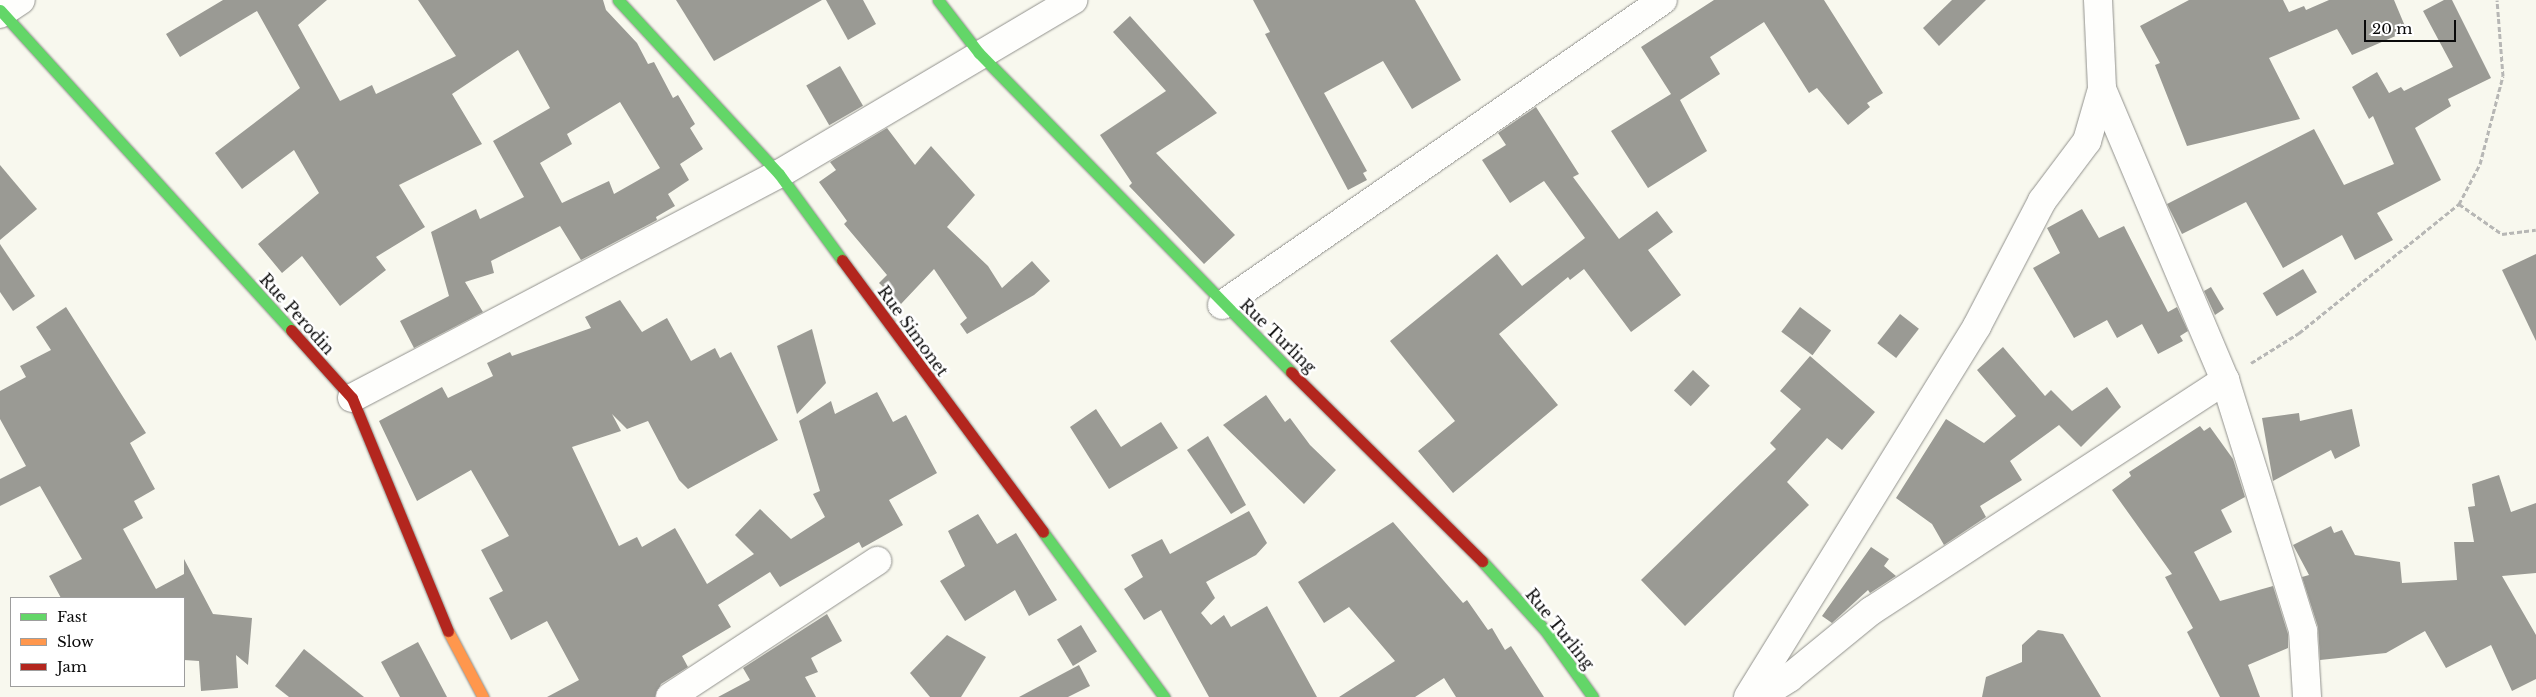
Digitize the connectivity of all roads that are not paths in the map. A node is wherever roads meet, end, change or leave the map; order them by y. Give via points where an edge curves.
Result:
1 (618, 0) edge
2 (938, 0) edge
3 (1073, 0) edge
4 (1663, 0) edge
5 (2098, 0) edge
6 (6, 9) edge
7 (979, 53) junction
8 (2102, 89) junction
9 (779, 174) junction
10 (1222, 305) junction
11 (2225, 380) junction
12 (352, 398) junction
13 (877, 561) dead end
14 (483, 697) edge
15 (670, 697) edge
16 (1164, 697) edge
17 (1593, 697) edge
18 (1748, 697) edge
19 (1759, 697) edge
20 (2307, 697) edge

1 - 9 street, Rue Simonet
2 - 7 street, Rue Turling
3 - 7 street
4 - 10 street
5 - 8 street
6 - 12 street, Rue Perodin
7 - 9 street
7 - 10 street, Rue Turling
8 - 11 street
8 - 18 street via 2087,141 2042,201 1977,326
9 - 12 street
9 - 16 street, Rue Simonet
10 - 17 street, Rue Turling via 1444,520 1545,630
11 - 19 street via 1871,611 1789,678
11 - 20 street via 2303,631
12 - 14 street, Rue Perodin via 451,637
13 - 15 street

